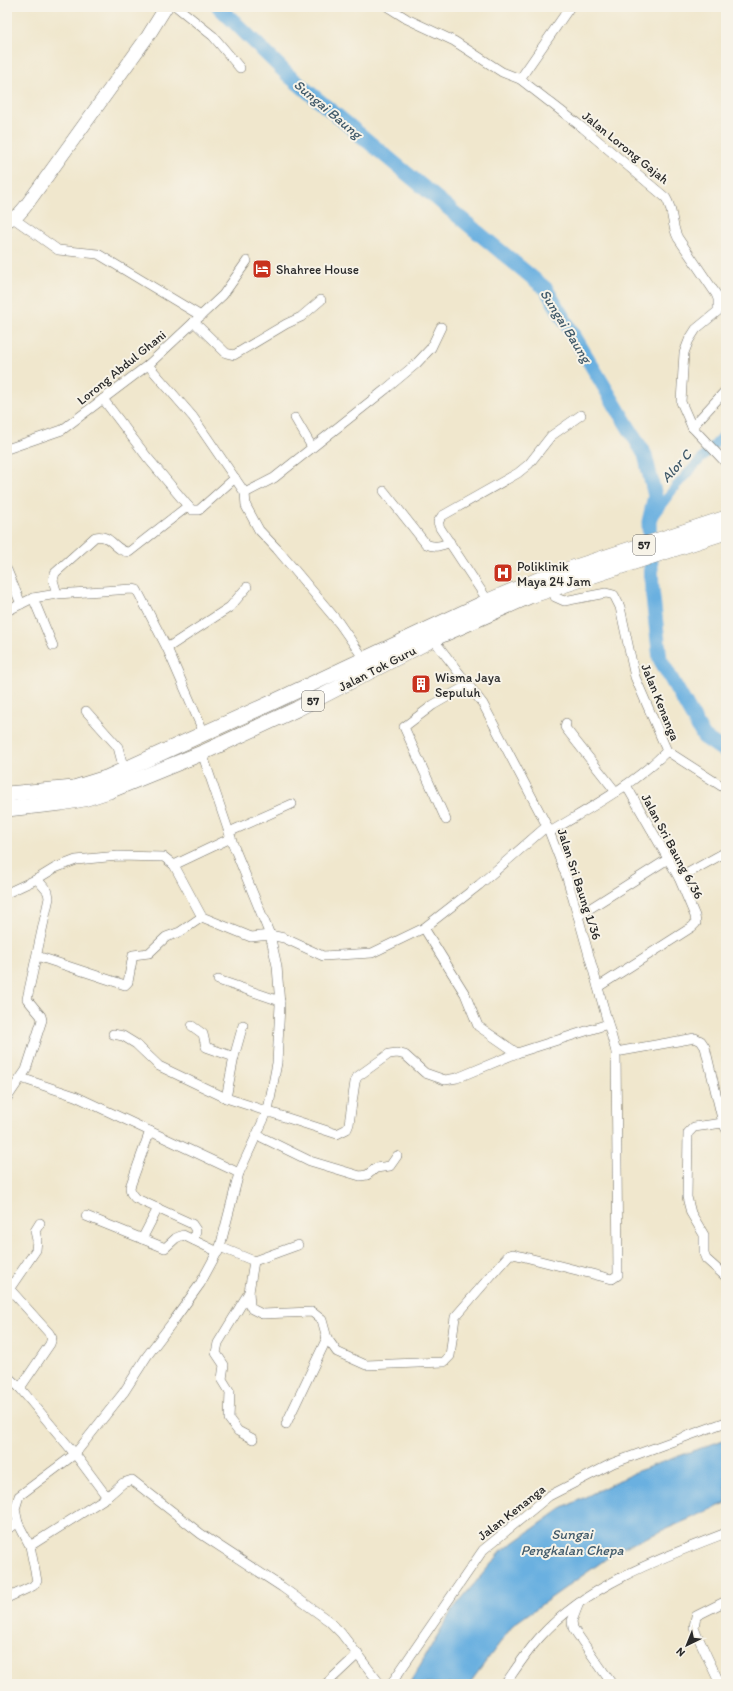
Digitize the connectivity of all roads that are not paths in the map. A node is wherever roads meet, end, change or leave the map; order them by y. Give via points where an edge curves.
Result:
1 (166, 7) edge
2 (178, 7) edge
3 (388, 7) edge
4 (570, 7) edge
5 (240, 68) dead end
6 (520, 78) junction
7 (10, 219) edge
8 (248, 261) dead end
9 (321, 300) dead end
10 (197, 319) junction
11 (441, 328) dead end
12 (148, 365) junction
13 (726, 390) edge
14 (103, 399) junction
15 (581, 415) dead end
16 (295, 418) dead end
17 (696, 431) junction
18 (312, 447) junction
19 (7, 449) edge
20 (723, 456) edge
21 (235, 478) junction
22 (384, 491) dead end
23 (245, 493) junction
24 (188, 506) junction
25 (726, 518) edge
26 (726, 532) edge
27 (681, 540) junction
28 (450, 542) junction
29 (609, 563) junction
30 (7, 570) edge
31 (247, 586) dead end
32 (554, 588) junction
33 (57, 594) junction
34 (34, 598) junction
35 (488, 600) junction
36 (21, 604) junction
37 (7, 611) edge
38 (433, 639) junction
39 (53, 646) dead end
40 (167, 648) junction
41 (364, 659) junction
42 (468, 685) junction
43 (86, 711) dead end
44 (227, 723) junction
45 (566, 723) dead end
46 (204, 733) junction
47 (234, 737) junction
48 (667, 751) junction
49 (202, 753) junction
50 (124, 770) junction
51 (626, 785) junction
52 (726, 789) edge
53 (616, 792) junction
54 (7, 794) edge
55 (292, 804) dead end
56 (7, 809) edge
57 (446, 820) dead end
58 (548, 829) junction
59 (230, 835) junction
60 (726, 852) edge
61 (668, 859) junction
62 (174, 865) junction
63 (678, 878) junction
64 (37, 879) junction
65 (7, 892) edge
66 (578, 916) junction
67 (202, 917) junction
68 (424, 928) junction
69 (270, 935) junction
70 (37, 956) junction
71 (218, 980) dead end
72 (598, 987) junction
73 (280, 1001) junction
74 (608, 1024) junction
75 (243, 1025) dead end
76 (192, 1026) dead end
77 (113, 1034) dead end
78 (616, 1052) junction
79 (517, 1053) junction
80 (234, 1057) junction
81 (21, 1078) junction
82 (7, 1097) edge
83 (226, 1098) junction
84 (268, 1110) junction
85 (724, 1126) edge
86 (150, 1131) junction
87 (257, 1135) junction
88 (397, 1156) dead end
89 (239, 1173) junction
90 (158, 1208) junction
91 (86, 1216) dead end
92 (40, 1223) dead end
93 (142, 1239) junction
94 (194, 1240) junction
95 (298, 1245) dead end
96 (219, 1250) junction
97 (254, 1261) junction
98 (726, 1278) edge
99 (9, 1287) edge
100 (249, 1292) junction
101 (327, 1338) junction
102 (7, 1376) edge
103 (20, 1388) junction
104 (726, 1422) edge
105 (286, 1424) dead end
106 (253, 1439) dead end
107 (75, 1454) junction
108 (107, 1497) junction
109 (18, 1524) junction
110 (7, 1529) edge
111 (726, 1533) edge
112 (30, 1546) junction
113 (7, 1598) edge
114 (726, 1601) edge
115 (579, 1603) junction
116 (358, 1654) junction
117 (506, 1683) dead end
118 (326, 1684) edge
119 (380, 1684) edge
120 (391, 1684) edge
121 (612, 1684) edge
122 (720, 1684) edge

1 - 7 street via 34,195 20,214
2 - 5 street via 213,36
3 - 6 street, Jalan Lorong Gajah via 454,41 502,72
4 - 6 street
6 - 17 street, Jalan Lorong Gajah via 666,198 678,238 716,294 718,311 696,329 684,352 681,402
7 - 10 street via 58,250 98,254
8 - 10 street, Lorong Abdul Ghani via 223,296
9 - 10 street via 301,317 234,355 226,353
10 - 12 street, Lorong Abdul Ghani
11 - 18 street via 432,347 416,364
12 - 14 street, Lorong Abdul Ghani
12 - 21 street via 193,417
13 - 17 street
14 - 19 street, Lorong Abdul Ghani via 62,430
14 - 24 street
15 - 28 street via 551,436 518,474 442,516 438,522
16 - 18 street
17 - 20 street, Jalan Lorong Gajah
18 - 23 street via 274,478
21 - 23 street
21 - 24 street via 199,510 192,510
22 - 28 street via 426,544 432,547
23 - 41 street via 246,506 259,530 339,624
24 - 33 street via 129,552 125,552 101,535 95,537 55,573 53,580
25 - 27 main road, Jalan Tok Guru / 57
26 - 27 main road, Jalan Tok Guru / 57
27 - 29 main road, Jalan Tok Guru / 57
28 - 35 street
29 - 32 main road, Jalan Tok Guru / 57
29 - 35 main road, Jalan Tok Guru / 57 via 545,577
30 - 36 street
31 - 40 street via 230,607
32 - 38 main road, Jalan Tok Guru / 57
32 - 48 street, Jalan Kenanga via 555,597 564,602 606,592 617,598 635,678
33 - 34 street
33 - 40 street via 137,590
34 - 36 street
34 - 39 street
35 - 41 main road, Jalan Tok Guru / 57
36 - 37 street
38 - 42 street, Jalan Sri Baung 1/36
38 - 47 main road, Jalan Tok Guru / 57 via 297,709
40 - 46 street
41 - 44 main road, Jalan Tok Guru / 57
42 - 57 street via 433,705 404,727
42 - 58 street, Jalan Sri Baung 1/36 via 483,706
43 - 50 street via 118,746
44 - 46 main road, Jalan Tok Guru / 57
44 - 47 main road
45 - 53 street via 567,730
46 - 50 main road, Jalan Tok Guru / 57
47 - 49 main road, Jalan Tok Guru / 57
48 - 51 street
48 - 52 street, Jalan Kenanga
49 - 56 main road, Jalan Tok Guru / 57 via 84,799
49 - 59 street
50 - 54 main road, Jalan Tok Guru / 57 via 74,788
51 - 53 street
51 - 61 street, Jalan Sri Baung 6/36
53 - 58 street
55 - 59 street
58 - 66 street, Jalan Sri Baung 1/36
58 - 68 street
59 - 62 street
59 - 69 street
60 - 63 street
61 - 63 street, Jalan Sri Baung 6/36
61 - 66 street
62 - 64 street via 164,857 118,856 76,860 54,868
62 - 67 street
63 - 72 street, Jalan Sri Baung 6/36 via 695,916 694,925
64 - 65 street
64 - 70 street via 48,892 49,898
66 - 72 street, Jalan Sri Baung 1/36
67 - 69 street via 251,937
67 - 70 street via 180,932 166,937 148,953 132,955 128,982 125,985
68 - 69 street via 372,953 325,956 284,938
68 - 79 street via 465,994 478,1026
69 - 73 street via 277,966
70 - 81 street via 27,999 42,1020
71 - 73 street
72 - 74 street, Jalan Sri Baung 1/36
73 - 84 street via 277,1063
74 - 78 street, Jalan Sri Baung 1/36
74 - 79 street
75 - 80 street
76 - 80 street via 203,1034 206,1047
77 - 83 street via 123,1036 136,1044 159,1066
78 - 85 street via 695,1038 701,1041 705,1047
78 - 101 street, Jalan Sri Baung 1/36 via 616,1278 509,1255 455,1317 450,1356 440,1363 368,1365 339,1353
79 - 84 street via 457,1078 445,1080 425,1073 405,1055 389,1054 361,1073 355,1082 349,1124 347,1129 337,1134
80 - 83 street
81 - 82 street
81 - 86 street via 75,1096
83 - 84 street
84 - 87 street
85 - 98 street via 694,1127 688,1132 687,1197 691,1213 704,1235 706,1259
86 - 89 street
86 - 90 street via 130,1190 135,1198
87 - 88 street via 310,1161 360,1176 367,1175 376,1168 390,1166
87 - 89 street
89 - 96 street
90 - 93 street
90 - 94 street via 194,1226
91 - 93 street
92 - 99 street via 35,1231 36,1250
93 - 94 street via 165,1248 180,1236
94 - 96 street
95 - 97 street
96 - 97 street
96 - 107 street via 200,1284 172,1324 124,1392
97 - 100 street
99 - 103 street via 52,1338
100 - 101 street via 251,1307 261,1313 314,1313 322,1320
100 - 106 street via 218,1343 216,1353 224,1364 222,1379 230,1392 229,1419 238,1431
101 - 105 street
102 - 103 street
103 - 107 street
104 - 120 street, Jalan Kenanga via 613,1463 549,1496 483,1550
107 - 108 street
107 - 109 street via 19,1496 15,1509
108 - 112 street
108 - 116 street via 122,1483 132,1480 201,1534 329,1621
109 - 110 street
109 - 112 street
111 - 115 street via 677,1552 622,1578
112 - 113 street via 37,1581 33,1586
114 - 122 street via 696,1616 694,1627
115 - 117 street via 541,1636
115 - 121 street via 572,1622 573,1628
116 - 118 street
116 - 119 street

